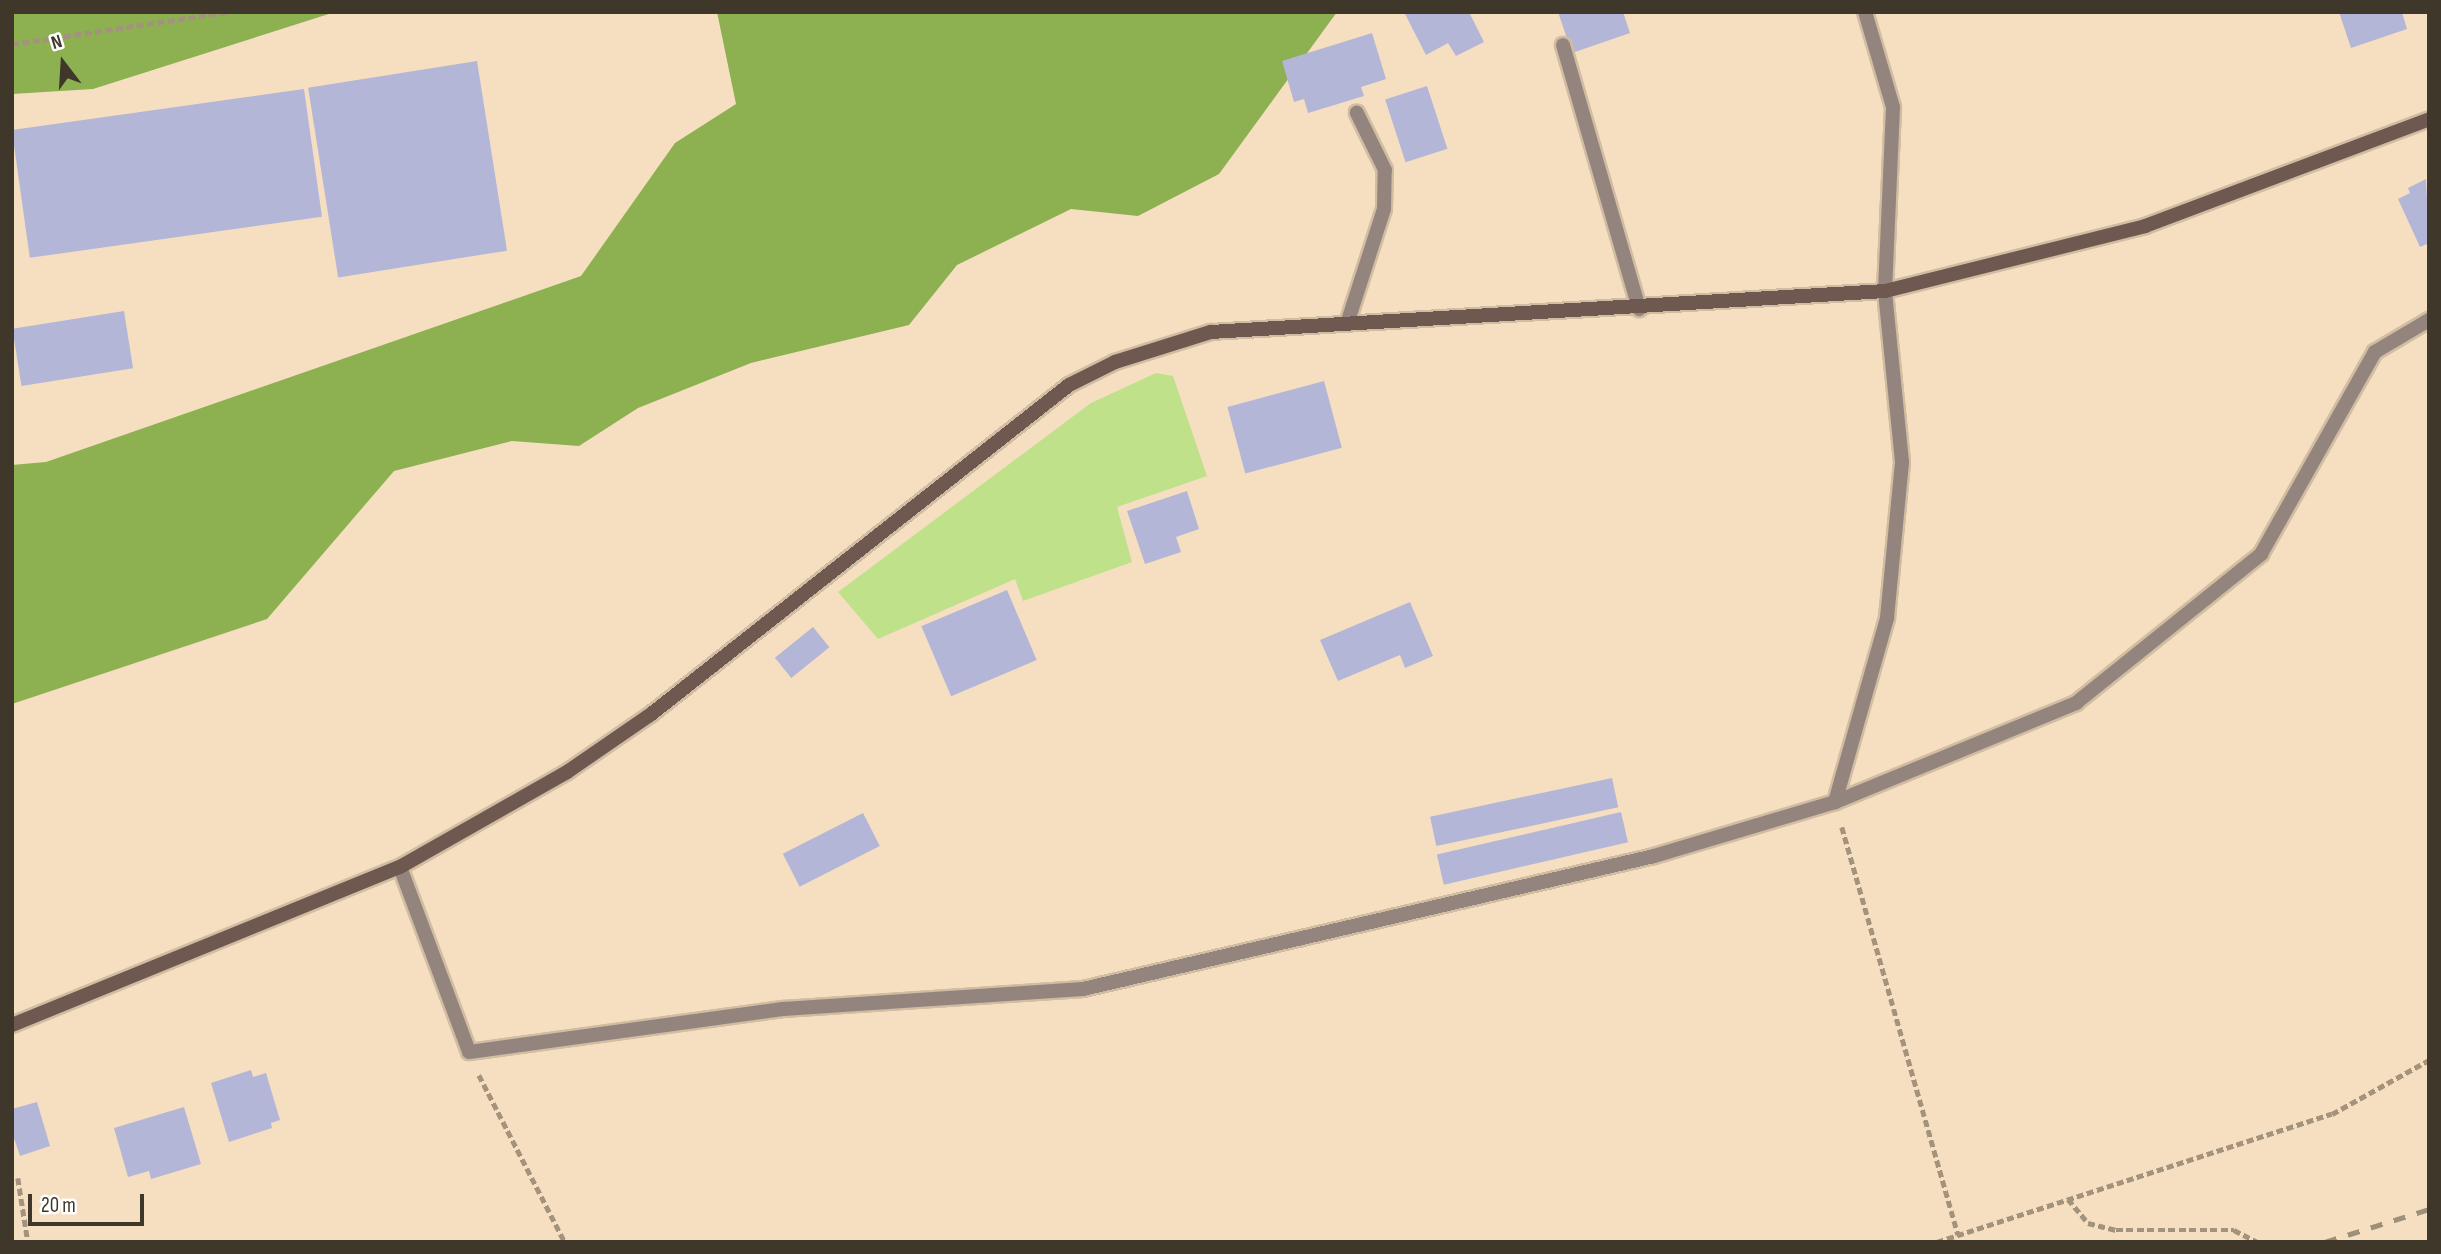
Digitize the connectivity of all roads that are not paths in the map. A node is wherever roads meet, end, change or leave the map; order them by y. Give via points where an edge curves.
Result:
1 (1865, 12) edge
2 (1563, 45) dead end
3 (1357, 113) dead end
4 (2429, 119) edge
5 (1885, 291) junction
6 (1639, 309) junction
7 (2429, 320) edge
8 (1347, 324) junction
9 (1835, 802) junction
10 (400, 867) junction
11 (12, 1025) edge

1 - 5 street via 1893,107
2 - 6 street
3 - 8 street via 1384,170 1384,209
4 - 5 street via 2146,226
5 - 6 street
5 - 9 street via 1902,462 1887,618
6 - 8 street
7 - 9 street via 2375,352 2261,554 2076,703
8 - 10 street via 1211,332 1115,362 1069,385 650,715 567,772
9 - 10 street via 1654,856 1083,989 783,1009 468,1052
10 - 11 street

